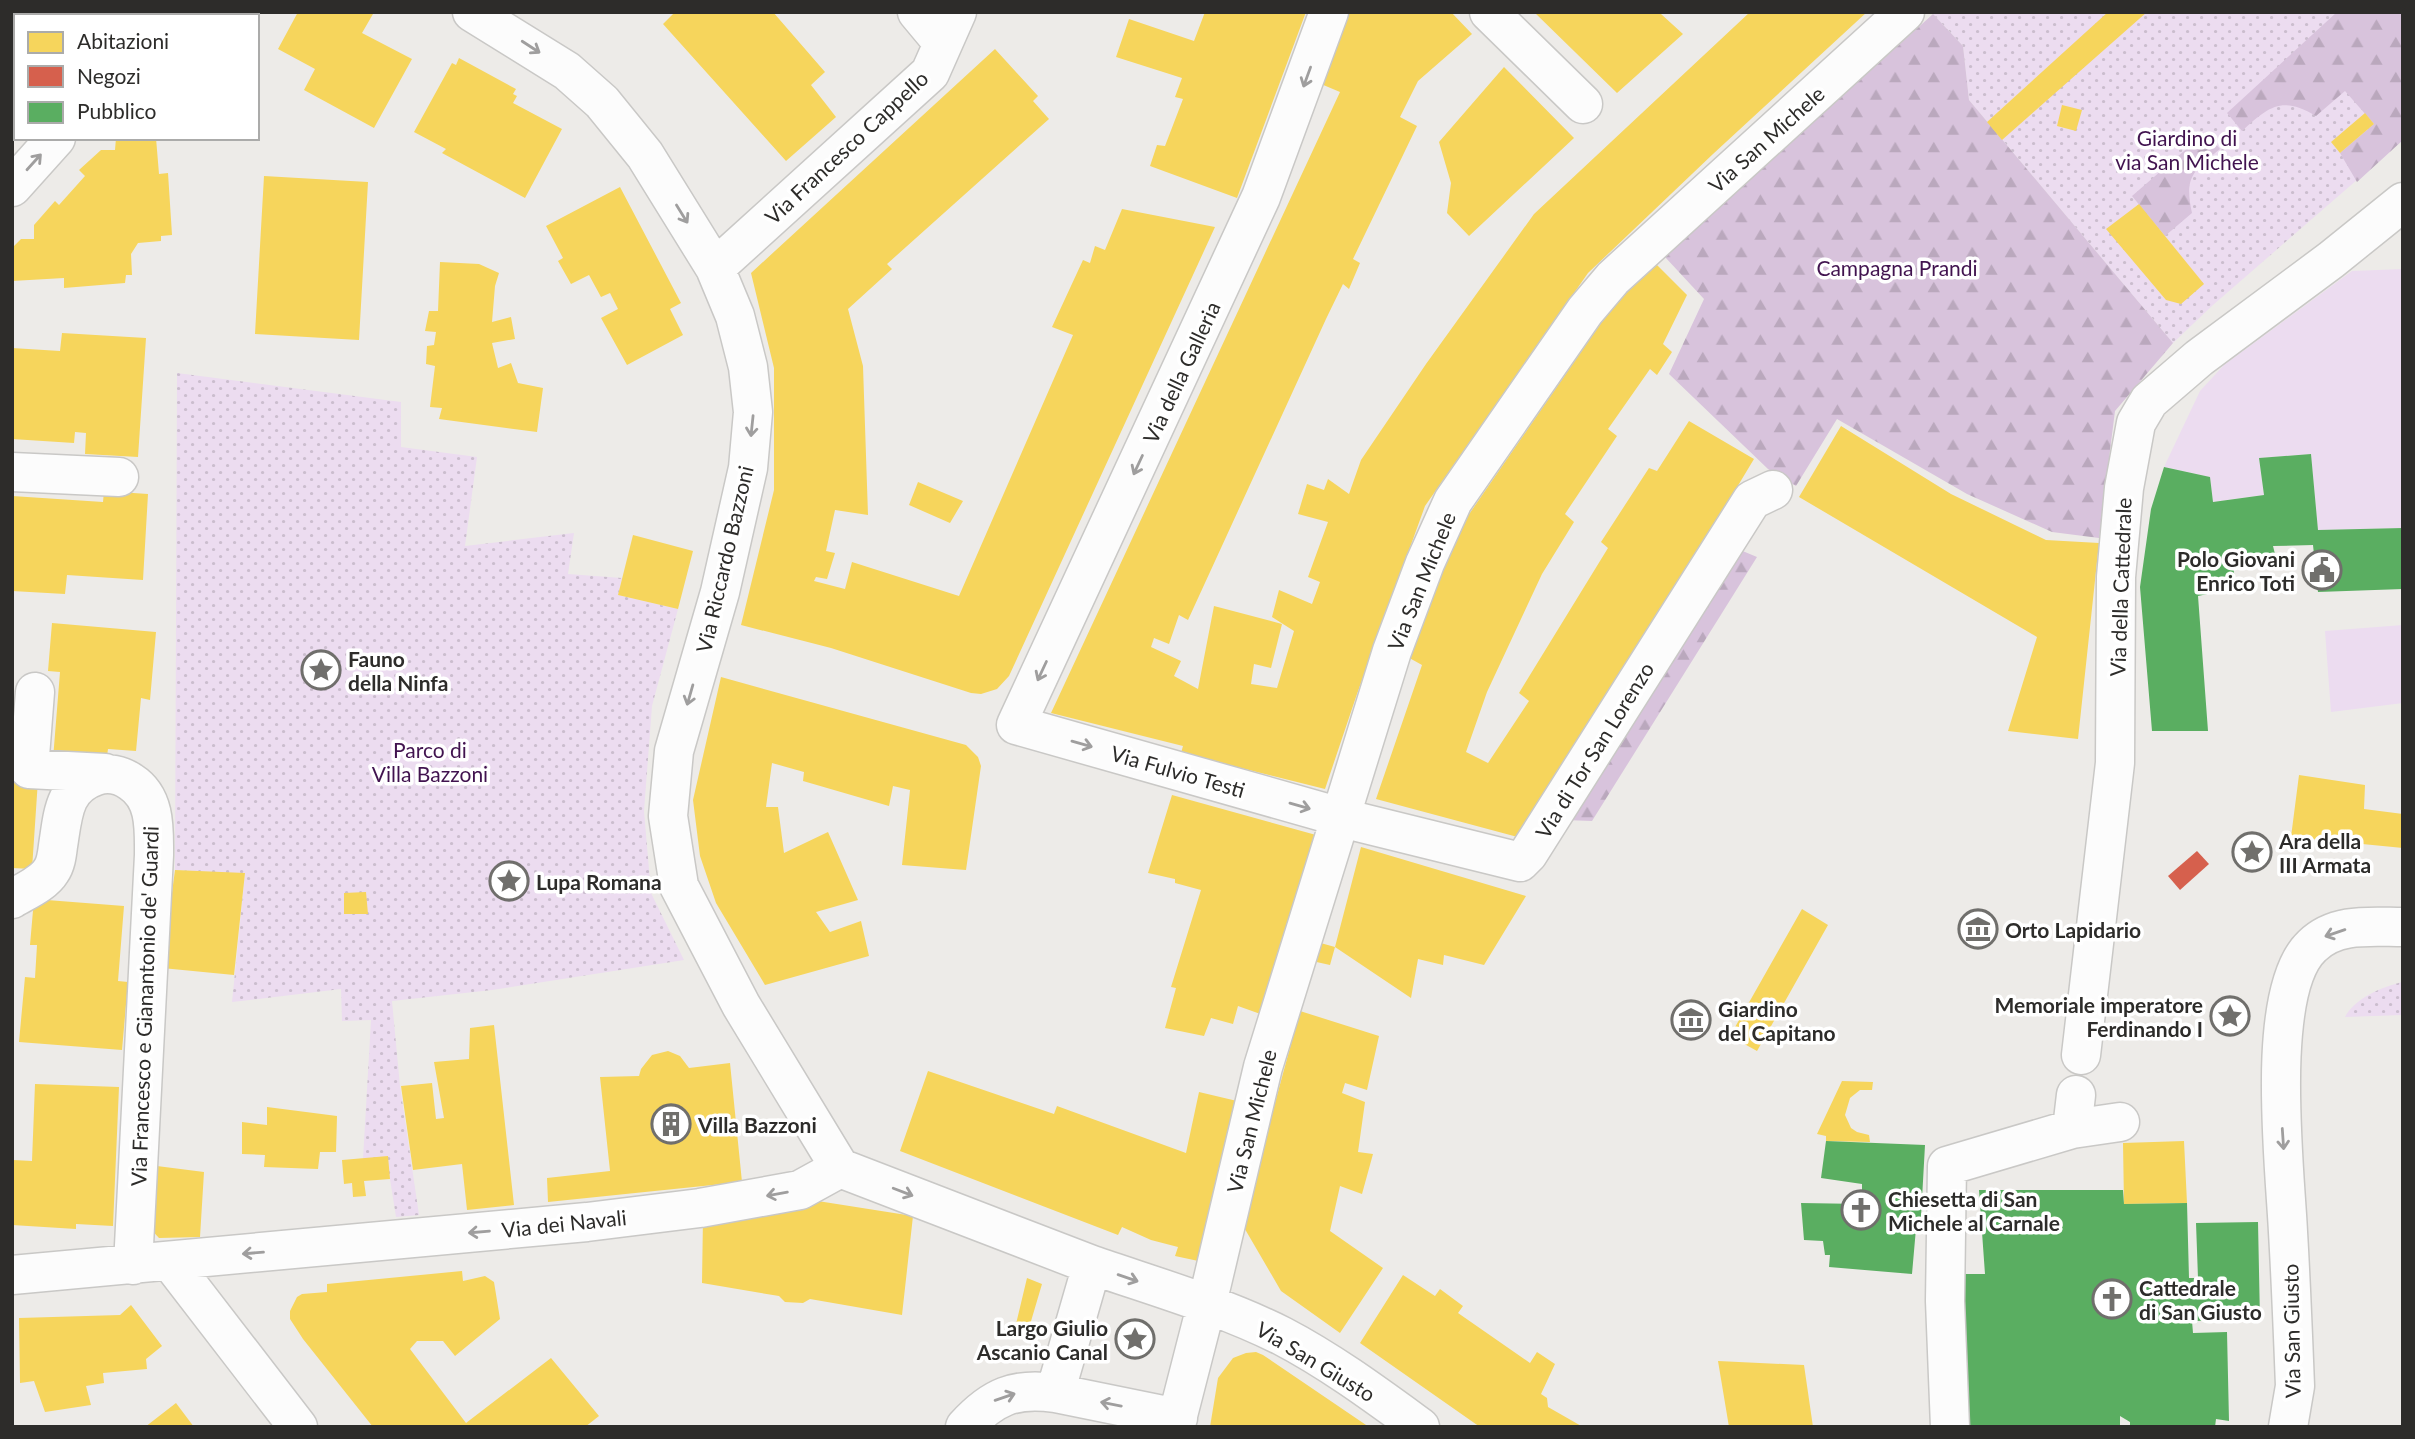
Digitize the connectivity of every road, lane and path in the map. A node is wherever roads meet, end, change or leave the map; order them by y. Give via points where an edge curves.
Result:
1 (472, 12) edge
2 (917, 12) edge
3 (1329, 12) edge
4 (1489, 12) edge
5 (1905, 12) edge
6 (949, 27) edge
7 (1583, 104) dead end
8 (54, 140) edge
9 (12, 187) edge
10 (2403, 202) edge
11 (715, 268) junction
12 (12, 472) edge
13 (119, 477) dead end
14 (1773, 490) dead end
15 (36, 692) dead end
16 (1016, 725) joint
17 (105, 773) junction
18 (1340, 818) junction
19 (12, 899) edge
20 (2403, 927) edge
21 (2081, 1055) dead end
22 (2120, 1122) dead end
23 (840, 1168) junction
24 (152, 1263) junction
25 (1092, 1265) junction
26 (12, 1275) edge
27 (1207, 1304) junction
28 (1055, 1393) junction
29 (1177, 1422) edge
30 (298, 1427) edge
31 (965, 1427) edge
32 (1420, 1427) edge
33 (1950, 1427) edge
34 (2288, 1427) edge

1 -> 11 street, Via Riccardo Bazzoni via 567,71 601,102 645,155
2 - 6 street
3 -> 16 street, Via della Galleria via 1261,197
4 - 7 street
5 - 18 street, Via San Michele via 1613,278 1585,311 1453,502 1392,651
6 - 11 street, Via Francesco Cappello via 930,73
9 -> 8 street
10 - 21 street, Via della Cattedrale via 2199,358 2149,401 2136,424 2124,488 2116,577 2115,762
11 -> 23 street, Via Riccardo Bazzoni via 735,316 753,412 747,468 720,592 674,751 668,817 679,886 741,1005
12 - 13 street
14 - 18 street, Via di Tor San Lorenzo via 1752,500 1520,862
15 - 17 street, Via Francesco e Gianantonio de' Guardi via 29,769
16 -> 18 street, Via Fulvio Testi
17 - 19 street via 85,780 69,795 51,871
17 - 24 street, Via Francesco e Gianantonio de' Guardi via 139,787 149,802 154,835
18 - 27 street, Via San Michele via 1263,1067
20 -> 34 street, Via San Giusto via 2357,927 2328,934 2309,948 2293,978 2281,1060 2295,1386
22 - 33 street via 2074,1112 1947,1166 1938,1303
23 -> 24 street, Via dei Navali via 800,1190 699,1209
23 -> 25 street
24 - 26 street, Via dei Navali
24 - 30 street
25 -> 27 street
25 - 28 street
27 - 29 street, Via San Michele
27 - 32 street, Via San Giusto via 1304,1348
29 -> 28 street
31 -> 28 street via 983,1407 1003,1396

